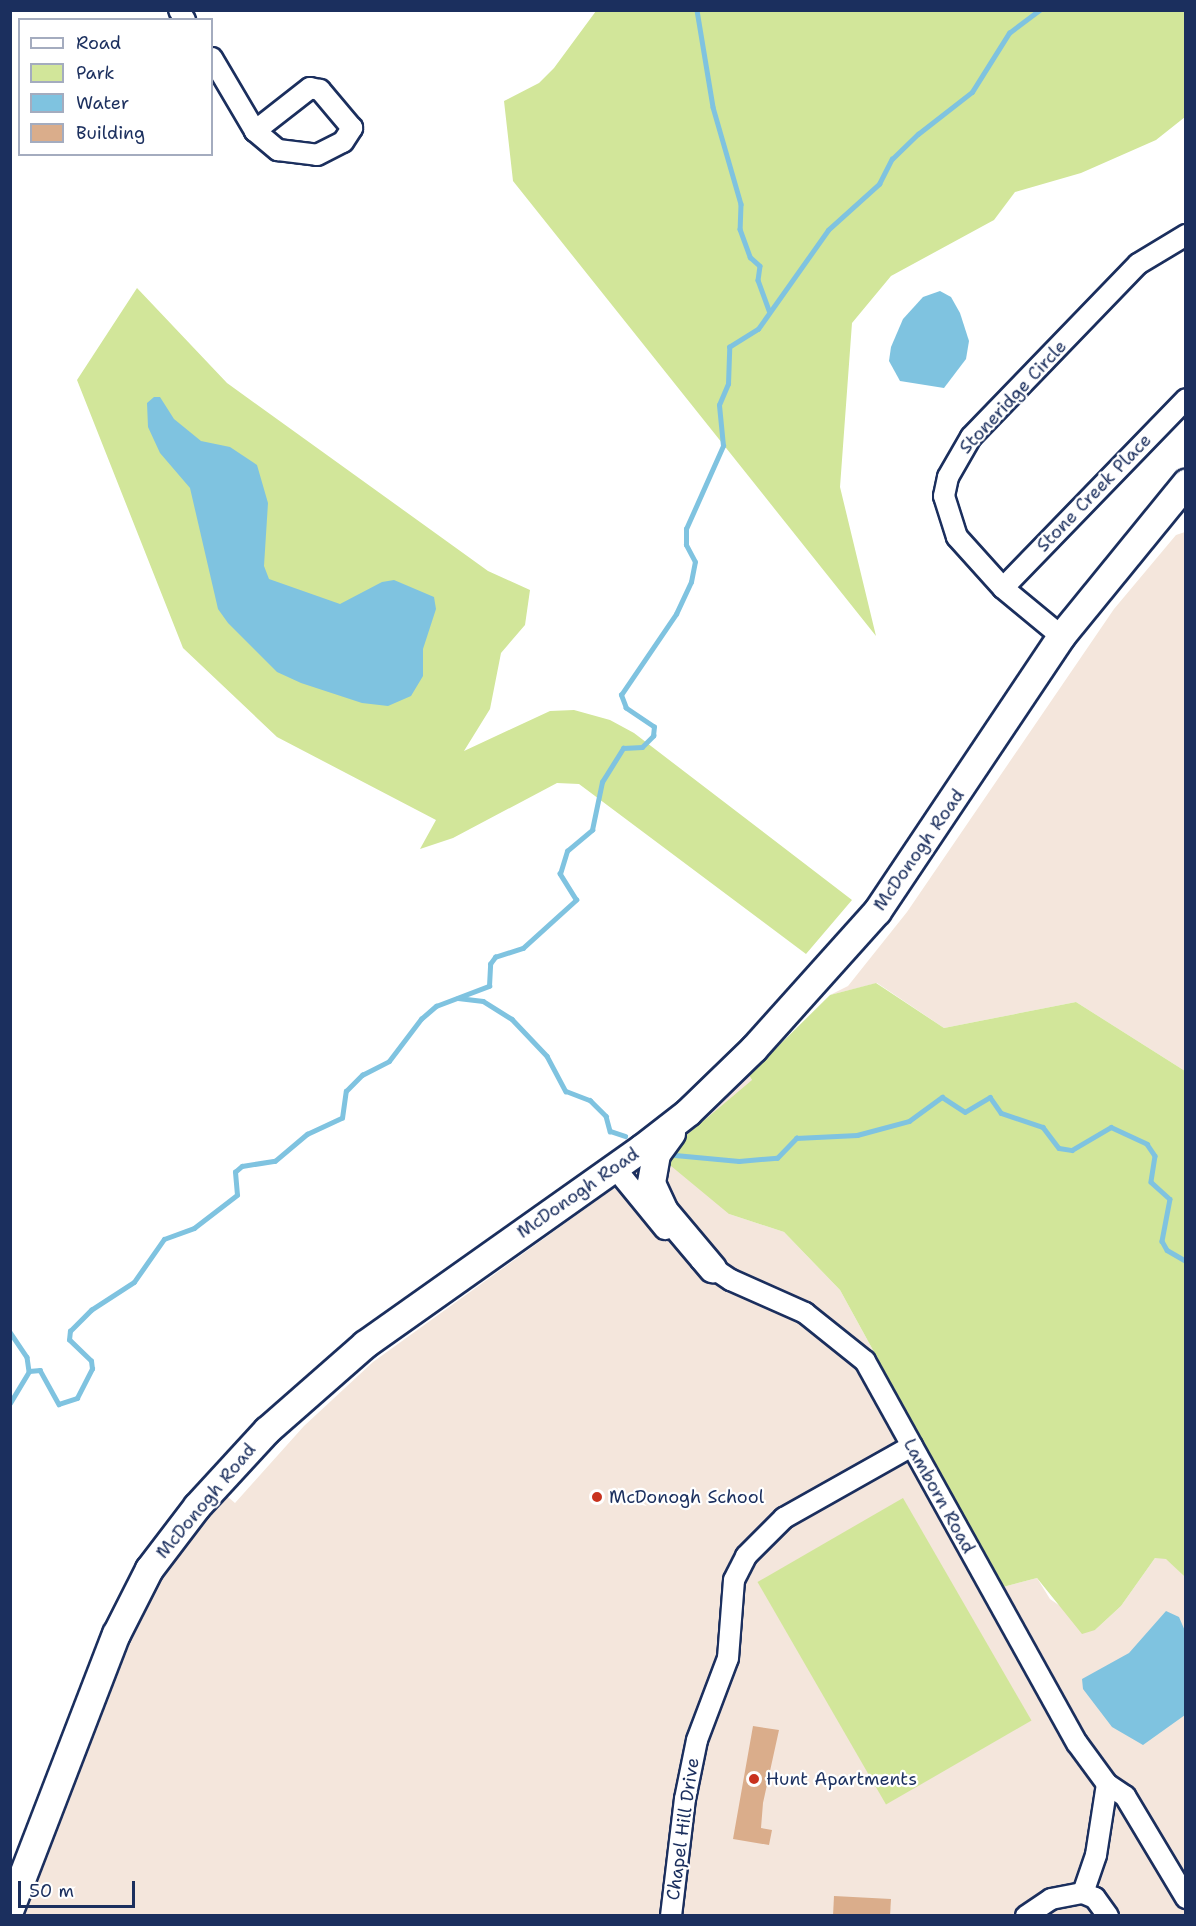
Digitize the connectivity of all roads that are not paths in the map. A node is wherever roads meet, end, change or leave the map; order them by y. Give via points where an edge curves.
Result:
1 (213, 60) edge
2 (255, 131) junction
3 (1185, 235) edge
4 (1185, 399) edge
5 (1185, 483) edge
6 (1003, 588) junction
7 (1061, 636) junction
8 (688, 1112) junction
9 (615, 1168) junction
10 (712, 1268) junction
11 (912, 1446) junction
12 (1107, 1784) junction
13 (1083, 1893) junction
14 (1185, 1898) edge
15 (10, 1908) edge
16 (671, 1916) edge
17 (1026, 1916) edge
18 (1108, 1916) edge

1 - 2 street
2 - 2 street via 278,150 303,156 331,150 349,137 352,128 321,90 310,88
3 - 6 street, Stoneridge Circle via 1138,264 958,454 944,496 948,517 969,554
4 - 6 street, Stone Creek Place
5 - 7 main road, McDonogh Road
6 - 7 street, Stoneridge Circle
7 - 8 main road, McDonogh Road via 877,911 804,996
8 - 9 main road, McDonogh Road
8 - 10 main road via 656,1154 651,1183 664,1210
9 - 10 street, Lamborn Road via 670,1235
9 - 15 main road, McDonogh Road via 365,1344 267,1430 197,1506 149,1569 116,1634
10 - 11 street, Lamborn Road via 805,1313 840,1336 865,1361
11 - 12 street, Lamborn Road via 1077,1743
11 - 16 street, Chapel Hill Drive via 784,1518 746,1556 734,1580 728,1658 697,1740
12 - 13 street via 1096,1855
12 - 14 street, Lamborn Road via 1125,1796
13 - 17 street via 1051,1899
13 - 18 street via 1095,1898

